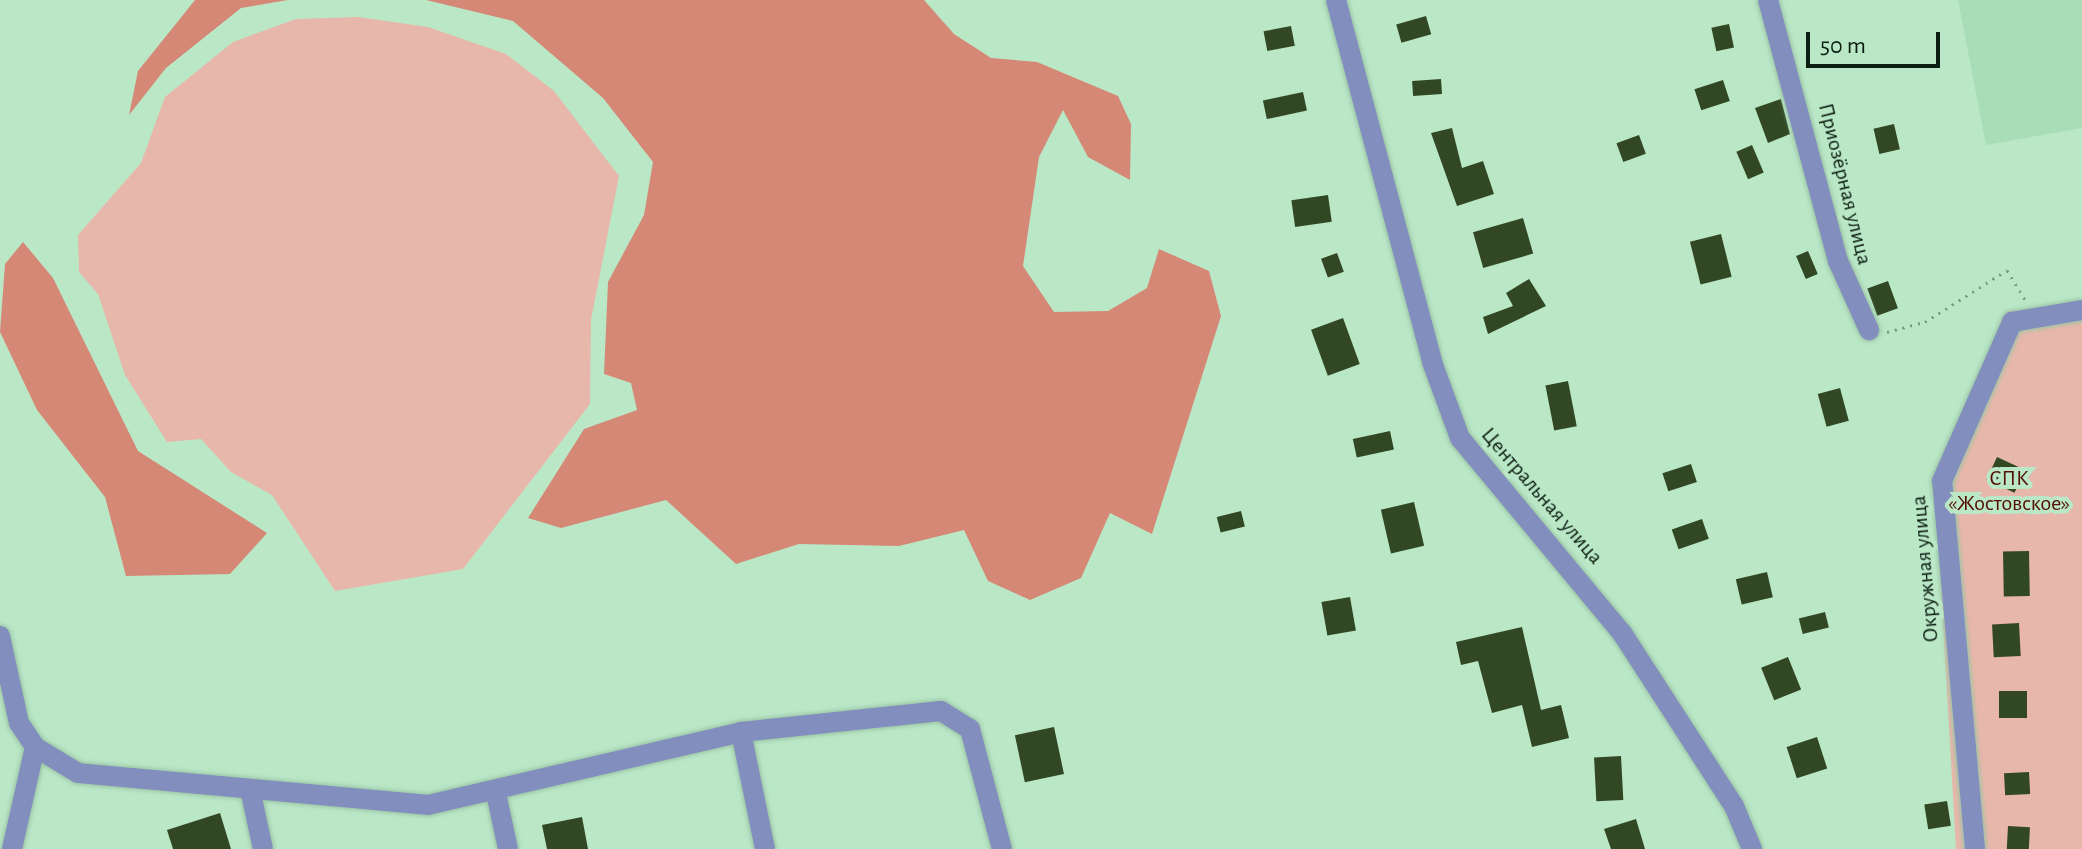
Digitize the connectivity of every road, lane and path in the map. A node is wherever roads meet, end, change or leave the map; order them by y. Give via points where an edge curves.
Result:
1 (1336, 0) edge
2 (1768, 0) edge
3 (2082, 310) edge
4 (2031, 315) junction
5 (1869, 330) joint
6 (0, 636) edge
7 (741, 732) junction
8 (35, 747) junction
9 (250, 789) junction
10 (496, 793) junction
11 (12, 849) edge
12 (263, 849) edge
13 (508, 849) edge
14 (765, 849) edge
15 (1002, 849) edge
16 (1752, 849) edge
17 (1975, 849) edge

1 - 16 street, Центральная улица via 1432,362 1460,438 1622,633 1727,794
2 - 5 street, Приозёрная улица via 1838,261
3 - 4 street
4 - 5 path via 2007,270 1925,322
4 - 17 street, Окружная улица via 2012,322 1942,481
6 - 8 street via 19,723
7 - 10 street
7 - 14 street
7 - 15 street via 941,711 970,729
8 - 9 street via 78,773
8 - 11 street
9 - 10 street via 428,805
9 - 12 street
10 - 13 street

